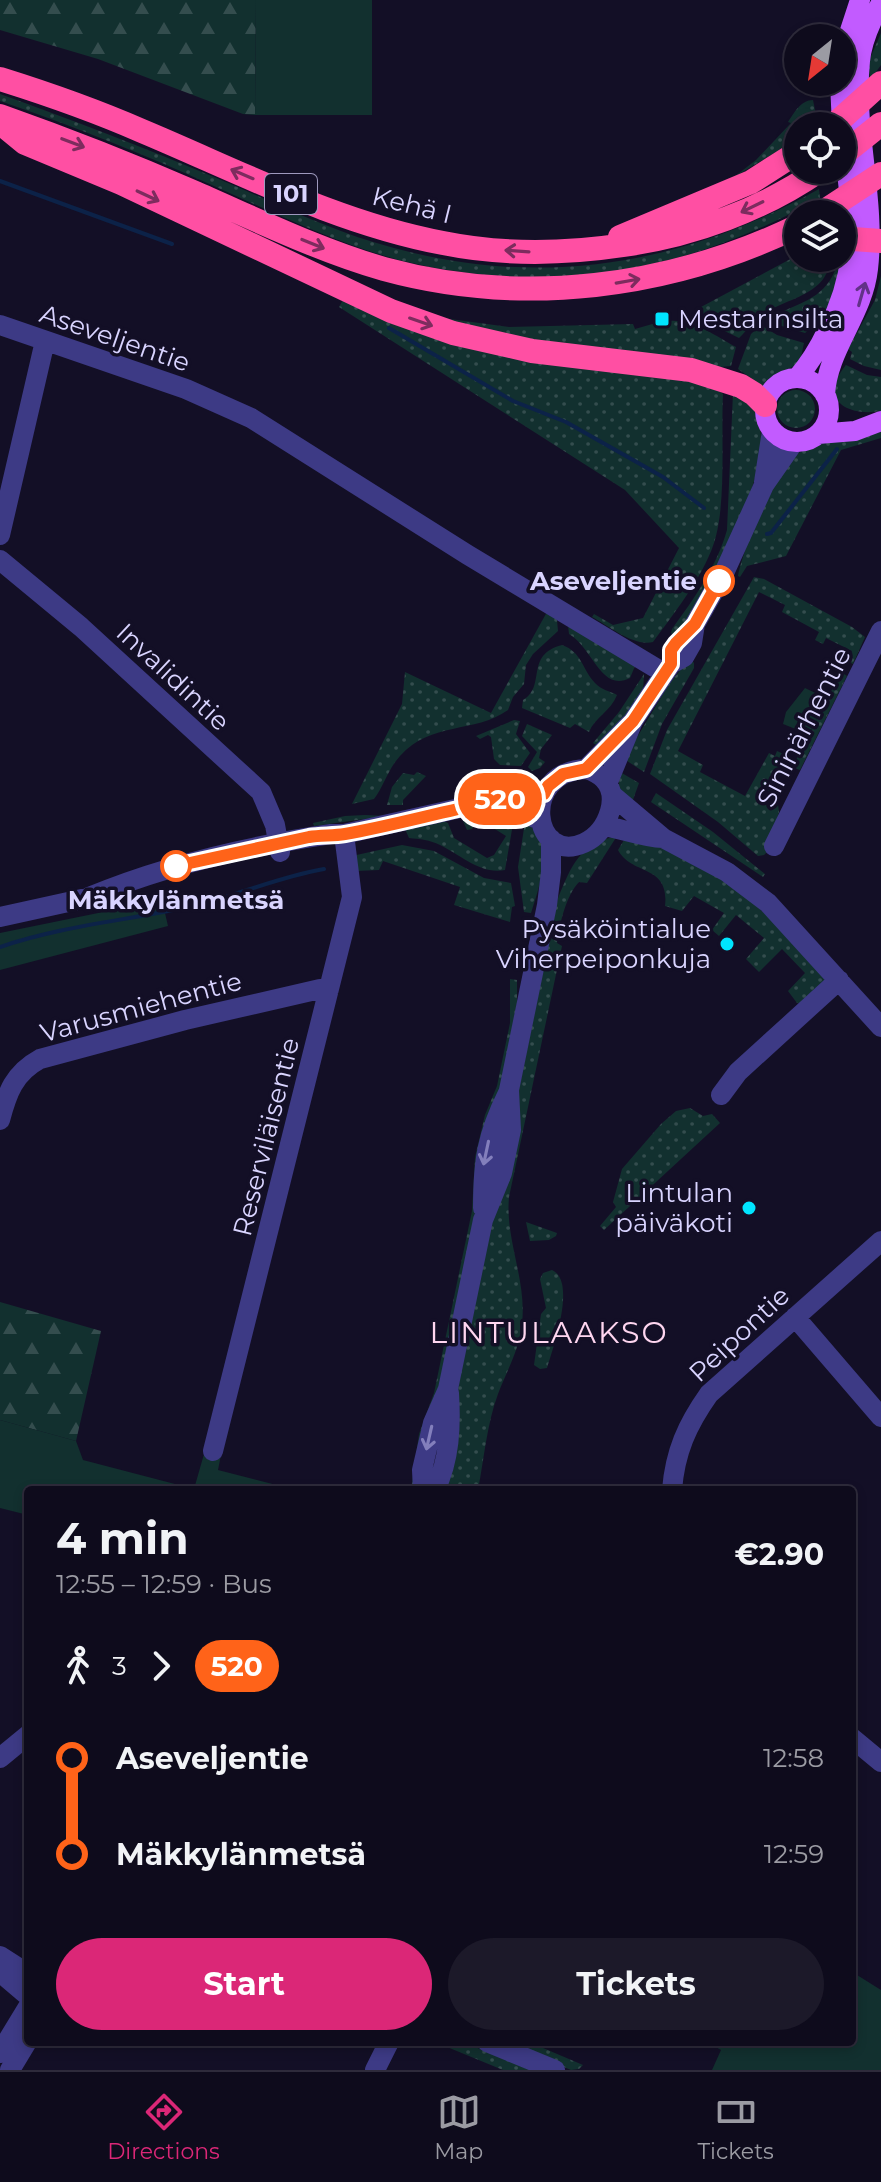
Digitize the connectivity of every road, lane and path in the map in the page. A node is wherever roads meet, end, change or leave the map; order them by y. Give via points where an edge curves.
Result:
1 (860, 0) edge
2 (881, 3) edge
3 (852, 24) edge
4 (0, 79) edge
5 (870, 86) edge
6 (848, 112) edge
7 (0, 119) edge
8 (881, 124) edge
9 (856, 144) edge
10 (784, 161) edge
11 (881, 174) edge
12 (799, 184) edge
13 (854, 184) edge
14 (841, 200) edge
15 (784, 232) edge
16 (866, 234) edge
17 (595, 249) junction
18 (0, 325) edge
19 (45, 341) junction
20 (820, 364) junction
21 (797, 378) junction
22 (827, 402) junction
23 (765, 405) junction
24 (877, 422) edge
25 (772, 431) junction
26 (818, 434) junction
27 (794, 442) junction
28 (764, 485) junction
29 (0, 535) edge
30 (0, 560) edge
31 (878, 645) edge
32 (668, 668) junction
33 (633, 721) junction
34 (586, 769) junction
35 (610, 789) junction
36 (544, 794) junction
37 (484, 804) junction
38 (540, 820) junction
39 (604, 826) junction
40 (342, 835) junction
41 (663, 838) junction
42 (551, 839) junction
43 (577, 846) junction
44 (774, 846) dead end
45 (279, 848) junction
46 (547, 905) junction
47 (0, 917) edge
48 (839, 980) junction
49 (329, 989) junction
50 (881, 1027) edge
51 (721, 1095) dead end
52 (0, 1120) edge
53 (881, 1241) edge
54 (795, 1317) junction
55 (448, 1389) junction
56 (881, 1417) edge
57 (213, 1451) dead end
58 (423, 1486) edge
59 (437, 1486) edge
60 (673, 1486) edge
61 (24, 1738) edge
62 (856, 1741) edge
63 (0, 1758) edge
64 (881, 1762) edge
65 (0, 1956) edge
66 (24, 1971) edge
67 (0, 1972) edge
68 (24, 1993) edge
69 (24, 2014) edge
70 (24, 2046) edge
71 (387, 2046) edge
72 (497, 2046) edge
73 (0, 2053) edge
74 (10, 2070) edge
75 (375, 2070) edge
76 (555, 2070) edge

1 - 3 main road
2 - 5 main road via 863,44
17 -> 4 highway, Kehä I / 101 via 540,253 445,244 402,234 339,214 55,96
5 - 6 highway
5 - 16 main road
7 -> 15 highway, 101 via 136,167 320,247 439,281 565,289 616,283 718,260
7 -> 23 highway, 101 via 25,143 423,323 551,354 691,370 741,386
8 - 9 highway
10 - 17 highway via 719,197
11 - 14 highway
12 -> 17 highway, Kehä I / 101 via 696,229
13 - 16 main road
16 - 20 main road via 863,297
18 - 19 street, Aseveljentie
19 - 29 street
19 - 32 street, Aseveljentie via 186,389 251,418 468,555
20 - 21 main road
20 - 22 main road
21 - 22 main road via 813,383
21 - 23 main road via 776,386
22 - 24 main road via 839,414
22 - 26 main road via 826,423
23 - 25 main road
24 - 26 main road via 855,431
25 - 27 main road
25 - 28 street
26 - 27 main road
27 - 28 street
28 - 32 street via 695,624 692,643
30 - 45 street, Invalidintie via 261,792
31 - 44 street, Sininärhentie
32 - 33 street
33 - 34 street
33 - 35 street
34 - 35 street via 599,774
34 - 36 street via 563,774
35 - 39 street
35 - 41 street
36 - 37 street
36 - 38 street
37 - 38 street
37 - 40 street
38 - 42 street
39 - 41 street
39 - 43 street
40 - 45 street via 332,842
40 - 49 street, Reserviläisentie via 352,897
41 - 48 street via 746,885
42 - 43 street
42 - 46 street
43 - 46 street
45 - 47 street via 169,882
46 - 55 street via 509,1090 511,1130 502,1173 483,1220
48 - 50 street
48 - 51 street via 738,1072
49 - 52 street, Varusmiehentie via 252,1003 40,1059 10,1087
49 - 57 street, Reserviläisentie
53 - 54 street, Peipontie
54 - 56 street
54 - 60 street, Peipontie via 709,1394 679,1446
55 -> 58 street via 433,1423
55 - 59 street via 451,1428
61 - 63 street
62 - 64 street
65 - 66 street
67 - 68 street
69 - 73 street
70 - 74 street
71 - 75 street
72 - 76 street

